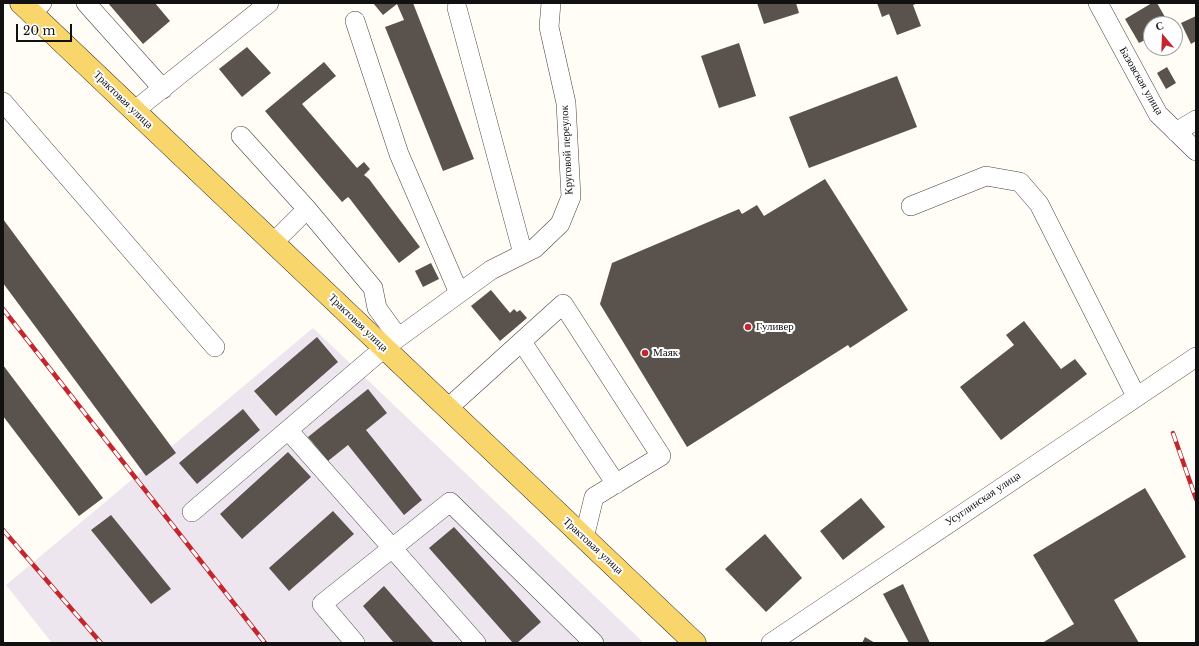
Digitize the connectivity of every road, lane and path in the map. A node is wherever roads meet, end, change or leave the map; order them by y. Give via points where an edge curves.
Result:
1 (86, 3) edge
2 (269, 3) edge
3 (551, 3) edge
4 (1098, 3) edge
5 (31, 6) edge
6 (457, 8) dead end
7 (355, 21) dead end
8 (163, 88) junction
9 (3, 102) edge
10 (134, 111) junction
11 (1196, 120) edge
12 (1176, 132) junction
13 (241, 136) dead end
14 (1196, 151) edge
15 (911, 206) dead end
16 (307, 210) junction
17 (273, 243) junction
18 (523, 254) junction
19 (459, 293) junction
20 (522, 342) junction
21 (391, 343) junction
22 (215, 347) dead end
23 (1196, 357) edge
24 (1136, 396) junction
25 (448, 408) junction
26 (288, 430) junction
27 (616, 484) junction
28 (192, 512) dead end
29 (584, 538) junction
30 (393, 546) junction
31 (355, 643) edge
32 (476, 643) edge
33 (594, 643) edge
34 (695, 643) edge
35 (771, 643) edge

1 - 8 street
2 - 8 street
3 - 18 street, Круговой переулок via 549,27 566,103 571,196 560,224 535,248
4 - 12 street, Базовская улица via 1158,114
5 - 10 main road, Трактовая улица
6 - 18 street
7 - 19 street via 399,154
8 - 10 street
9 - 22 street
10 - 17 main road, Трактовая улица
11 - 12 street
12 - 14 street, Базовская улица
13 - 16 street
15 - 24 street via 986,176 1020,182 1039,204
16 - 17 street
16 - 21 street via 373,288 377,308
17 - 21 main road, Трактовая улица
18 - 19 street, Круговой переулок via 491,270
19 - 21 street, Круговой переулок
20 - 25 street
20 - 27 street
20 - 27 street via 563,304 661,456
21 - 25 main road, Трактовая улица
21 - 26 street, Круговой переулок
23 - 24 street, Усуглинская улица
24 - 35 street, Усуглинская улица
25 - 29 main road, Трактовая улица
26 - 28 street, Круговой переулок
26 - 30 street
27 - 29 street via 594,497
29 - 34 main road, Трактовая улица
30 - 31 street via 322,604
30 - 32 street
30 - 33 street via 450,502

